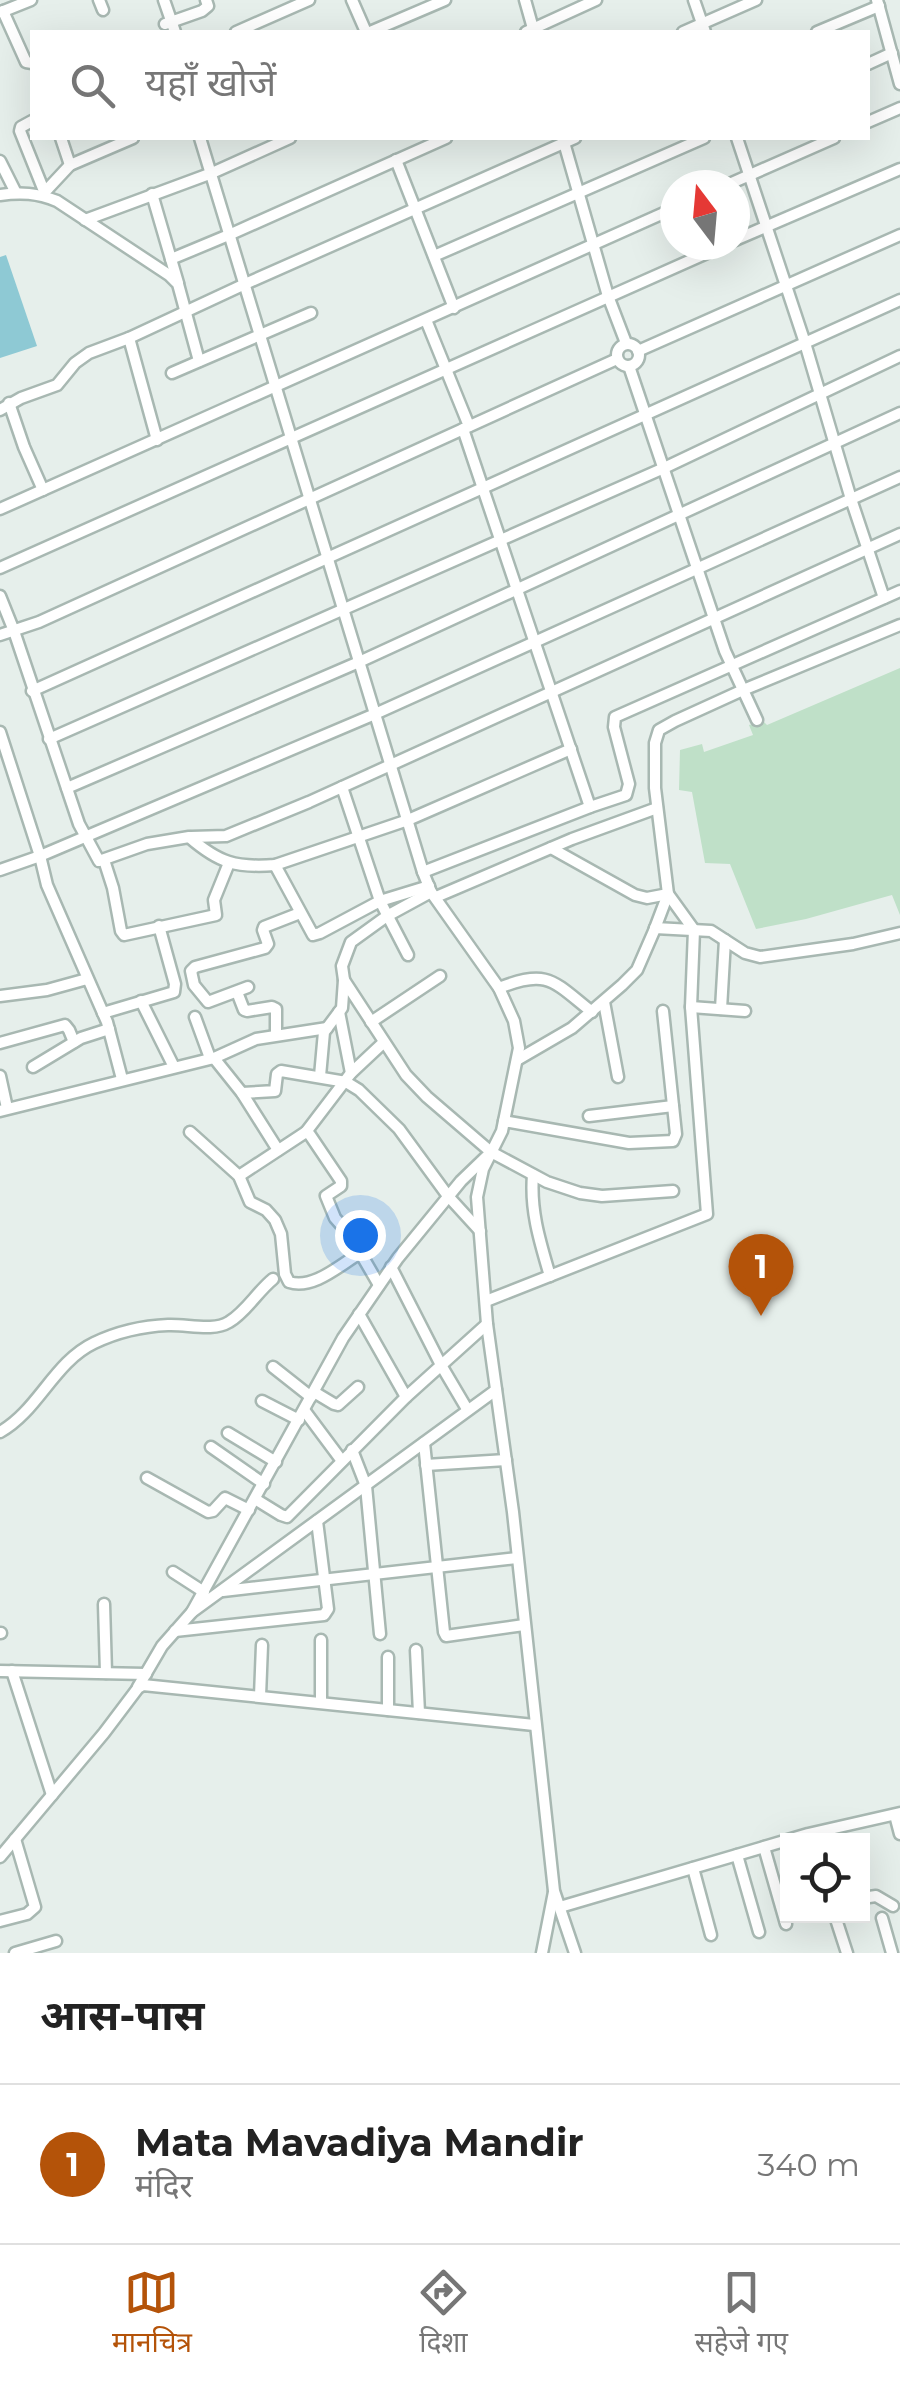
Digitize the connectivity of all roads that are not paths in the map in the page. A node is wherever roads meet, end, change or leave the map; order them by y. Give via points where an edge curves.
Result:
1 (31, 0) edge
2 (161, 0) edge
3 (206, 0) edge
4 (309, 0) edge
5 (352, 0) edge
6 (445, 0) edge
7 (524, 0) edge
8 (596, 0) edge
9 (694, 0) edge
10 (756, 0) edge
11 (878, 3) edge
12 (2, 11) edge
13 (170, 28) edge
14 (704, 28) edge
15 (241, 30) edge
16 (367, 30) edge
17 (373, 30) edge
18 (531, 30) edge
19 (535, 30) edge
20 (822, 30) edge
21 (892, 54) junction
22 (30, 63) edge
23 (870, 63) edge
24 (900, 84) edge
25 (900, 108) edge
26 (870, 121) edge
27 (30, 122) edge
28 (62, 140) edge
29 (128, 140) edge
30 (204, 140) edge
31 (285, 140) edge
32 (411, 140) edge
33 (441, 140) edge
34 (565, 140) edge
35 (567, 140) edge
36 (700, 140) edge
37 (738, 140) edge
38 (829, 140) edge
39 (415, 151) junction
40 (396, 160) junction
41 (0, 161) edge
42 (70, 165) junction
43 (900, 168) edge
44 (212, 172) junction
45 (751, 174) junction
46 (16, 193) junction
47 (43, 193) junction
48 (152, 194) junction
49 (578, 194) junction
50 (0, 195) edge
51 (416, 208) junction
52 (660, 215) edge
53 (85, 220) junction
54 (766, 227) junction
55 (231, 234) junction
56 (750, 234) edge
57 (900, 235) edge
58 (593, 245) junction
59 (434, 256) junction
60 (171, 259) junction
61 (690, 260) edge
62 (178, 284) junction
63 (245, 284) junction
64 (786, 286) junction
65 (608, 296) junction
66 (900, 300) edge
67 (454, 308) junction
68 (186, 312) junction
69 (311, 313) dead end
70 (426, 320) junction
71 (260, 335) junction
72 (129, 338) junction
73 (805, 343) junction
74 (626, 344) junction
75 (638, 351) junction
76 (900, 356) edge
77 (617, 359) junction
78 (199, 360) junction
79 (629, 366) junction
80 (445, 367) junction
81 (172, 373) dead end
82 (276, 388) junction
83 (821, 394) junction
84 (4, 407) edge
85 (900, 413) edge
86 (646, 416) junction
87 (466, 428) junction
88 (291, 439) junction
89 (157, 440) junction
90 (835, 444) junction
91 (664, 468) junction
92 (900, 477) edge
93 (482, 489) junction
94 (44, 490) junction
95 (309, 499) junction
96 (851, 499) junction
97 (0, 510) edge
98 (680, 516) junction
99 (900, 534) edge
100 (501, 540) junction
101 (867, 549) junction
102 (327, 558) junction
103 (0, 568) edge
104 (698, 568) junction
105 (518, 589) junction
106 (900, 590) edge
107 (0, 596) edge
108 (884, 598) junction
109 (343, 610) junction
110 (714, 618) junction
111 (900, 624) edge
112 (14, 630) junction
113 (0, 635) edge
114 (536, 641) junction
115 (359, 662) junction
116 (732, 667) junction
117 (743, 690) junction
118 (32, 691) junction
119 (552, 691) junction
120 (375, 714) junction
121 (756, 720) dead end
122 (0, 732) edge
123 (49, 739) junction
124 (571, 749) junction
125 (390, 764) junction
126 (342, 786) junction
127 (66, 788) junction
128 (590, 807) junction
129 (657, 808) junction
130 (408, 820) junction
131 (360, 835) junction
132 (86, 837) junction
133 (189, 837) junction
134 (551, 848) junction
135 (40, 856) junction
136 (104, 860) junction
137 (228, 864) junction
138 (274, 865) junction
139 (0, 870) edge
140 (424, 872) junction
141 (432, 892) junction
142 (668, 894) junction
143 (380, 901) junction
144 (300, 913) junction
145 (387, 916) junction
146 (159, 926) junction
147 (655, 928) junction
148 (694, 930) junction
149 (900, 933) edge
150 (725, 940) junction
151 (408, 955) dead end
152 (440, 976) dead end
153 (87, 979) junction
154 (344, 980) junction
155 (499, 988) junction
156 (0, 996) edge
157 (141, 1001) junction
158 (604, 1002) junction
159 (691, 1007) junction
160 (721, 1009) junction
161 (662, 1011) dead end
162 (746, 1011) dead end
163 (339, 1012) junction
164 (592, 1012) junction
165 (103, 1013) junction
166 (195, 1018) dead end
167 (370, 1022) junction
168 (108, 1028) junction
169 (327, 1028) junction
170 (276, 1034) junction
171 (74, 1042) junction
172 (384, 1043) junction
173 (0, 1044) edge
174 (212, 1058) junction
175 (518, 1060) junction
176 (33, 1066) dead end
177 (174, 1067) junction
178 (0, 1076) edge
179 (320, 1076) junction
180 (349, 1077) junction
181 (618, 1077) dead end
182 (122, 1079) junction
183 (242, 1093) junction
184 (673, 1106) junction
185 (4, 1110) edge
186 (589, 1116) dead end
187 (504, 1121) junction
188 (190, 1132) dead end
189 (306, 1132) junction
190 (278, 1150) junction
191 (492, 1152) junction
192 (533, 1175) junction
193 (239, 1176) junction
194 (673, 1191) dead end
195 (448, 1196) junction
196 (480, 1231) junction
197 (360, 1253) junction
198 (391, 1267) junction
199 (550, 1276) junction
200 (273, 1280) dead end
201 (379, 1285) junction
202 (486, 1301) junction
203 (359, 1314) junction
204 (488, 1324) junction
205 (441, 1365) junction
206 (273, 1367) dead end
207 (358, 1387) dead end
208 (496, 1390) junction
209 (312, 1394) junction
210 (406, 1396) junction
211 (262, 1401) dead end
212 (467, 1409) junction
213 (301, 1415) junction
214 (0, 1432) edge
215 (228, 1433) dead end
216 (424, 1443) junction
217 (210, 1447) dead end
218 (352, 1450) junction
219 (506, 1460) junction
220 (342, 1461) junction
221 (276, 1462) junction
222 (426, 1466) junction
223 (147, 1478) dead end
224 (264, 1484) junction
225 (366, 1486) junction
226 (252, 1505) junction
227 (318, 1521) junction
228 (517, 1558) junction
229 (436, 1567) junction
230 (173, 1572) dead end
231 (374, 1574) junction
232 (324, 1580) junction
233 (222, 1591) junction
234 (204, 1592) junction
235 (104, 1604) dead end
236 (192, 1612) junction
237 (524, 1626) junction
238 (174, 1631) junction
239 (380, 1634) dead end
240 (321, 1640) dead end
241 (262, 1644) dead end
242 (416, 1650) dead end
243 (388, 1657) dead end
244 (6, 1671) edge
245 (106, 1673) junction
246 (146, 1674) junction
247 (138, 1688) junction
248 (260, 1696) junction
249 (321, 1702) junction
250 (388, 1710) junction
251 (419, 1713) junction
252 (534, 1725) junction
253 (52, 1796) junction
254 (898, 1814) edge
255 (824, 1833) edge
256 (900, 1834) edge
257 (15, 1839) junction
258 (780, 1843) edge
259 (764, 1847) junction
260 (737, 1855) junction
261 (0, 1857) edge
262 (693, 1868) junction
263 (554, 1891) junction
264 (870, 1897) edge
265 (893, 1906) dead end
266 (560, 1907) junction
267 (882, 1918) dead end
268 (0, 1920) edge
269 (836, 1923) edge
270 (786, 1924) dead end
271 (759, 1932) dead end
272 (711, 1935) dead end
273 (56, 1941) dead end
274 (15, 1953) edge
275 (542, 1953) edge
276 (575, 1953) edge
277 (847, 1953) edge
278 (892, 1953) edge

1 - 12 street
2 - 13 street
3 - 13 street via 206,9
4 - 15 street
5 - 16 street
6 - 17 street
7 - 18 street
8 - 19 street
9 - 14 street
10 - 14 street
11 - 20 street
11 - 21 street
12 - 22 street
21 - 23 street
21 - 24 street
25 - 26 street
27 - 47 street via 20,130
28 - 42 street
29 - 42 street
30 - 44 street
31 - 44 street
32 - 39 street
33 - 39 street
34 - 51 street
35 - 49 street
36 - 49 street
37 - 45 street
38 - 45 street
39 - 40 street
40 - 51 street
40 - 55 street
41 - 46 street
42 - 47 street
43 - 54 street
44 - 48 street
44 - 55 street
45 - 54 street
46 - 47 street
46 - 50 street
47 - 53 street
48 - 53 street
48 - 60 street
49 - 58 street
49 - 59 street
51 - 59 street
51 - 63 street
52 - 58 street
53 - 62 street
54 - 56 street
54 - 64 street
55 - 60 street
55 - 63 street
57 - 64 street
58 - 65 street
58 - 67 street
59 - 67 street
60 - 62 street
61 - 65 street
62 - 68 street
63 - 68 street
63 - 71 street
64 - 73 street
64 - 75 street
65 - 74 street
65 - 80 street
66 - 73 street
67 - 70 street
68 - 72 street
68 - 78 street
69 - 71 street
70 - 80 street
70 - 82 street
71 - 78 street
71 - 82 street
72 - 84 street via 81,357 57,384
72 - 89 street
73 - 83 street
73 - 86 street
74 - 75 street
74 - 77 street
75 - 79 street
76 - 83 street
77 - 79 street
77 - 87 street
78 - 81 street
79 - 86 street
80 - 87 street
80 - 88 street
82 - 88 street
82 - 89 street
83 - 90 street
83 - 91 street
84 - 94 street
85 - 90 street
86 - 91 street
86 - 93 street
87 - 93 street
87 - 95 street
88 - 95 street
88 - 103 street
89 - 94 street
90 - 96 street
90 - 98 street
91 - 98 street
91 - 100 street
92 - 96 street
93 - 100 street
93 - 102 street
94 - 97 street
95 - 102 street
95 - 112 street
96 - 101 street
96 - 104 street
98 - 104 street
98 - 105 street
99 - 101 street
100 - 105 street
100 - 109 street
101 - 108 street
101 - 110 street
102 - 109 street
102 - 118 street
104 - 110 street
104 - 114 street
105 - 114 street
105 - 115 street
106 - 108 street
107 - 112 street
108 - 116 street
109 - 115 street
109 - 123 street
110 - 116 street
110 - 119 street
111 - 117 street
112 - 113 street
112 - 118 street
114 - 119 street
114 - 120 street
115 - 120 street
115 - 127 street
116 - 117 street
116 - 128 street via 615,717 629,790
117 - 121 street
117 - 129 street via 659,730
118 - 123 street
119 - 124 street
119 - 125 street
120 - 125 street
120 - 132 street
122 - 135 street
123 - 127 street
124 - 128 street
124 - 130 street
125 - 126 street
125 - 130 street
126 - 131 street
126 - 133 street via 226,836
127 - 132 street
128 - 140 street
129 - 134 street
129 - 142 street
130 - 131 street
130 - 140 street
131 - 138 street
131 - 143 street
132 - 135 street
132 - 136 street via 96,859
133 - 136 street
133 - 137 street
134 - 141 street
134 - 142 street via 634,895
135 - 139 street
135 - 153 street
136 - 146 street via 122,934
137 - 138 street
137 - 146 street via 214,900 216,914
138 - 144 street
140 - 141 street
141 - 143 street
141 - 145 street
141 - 155 street
142 - 147 street
142 - 148 street
143 - 144 street via 316,935
143 - 145 street
144 - 170 street via 264,927 267,947 190,971 208,1002 242,989 244,1010 276,1008
145 - 151 street
145 - 154 street via 351,942
146 - 157 street via 175,988
147 - 148 street
147 - 158 street via 637,970
148 - 150 street
148 - 159 street
149 - 150 street via 760,957
150 - 160 street
152 - 167 street
153 - 156 street
153 - 165 street
154 - 163 street
154 - 167 street
155 - 164 street via 544,978
155 - 175 street via 514,1021
157 - 165 street
157 - 177 street
158 - 164 street
158 - 181 street
159 - 160 street
159 - 199 street via 707,1214
160 - 162 street
161 - 184 street
163 - 169 street
163 - 180 street
164 - 175 street
165 - 168 street
166 - 174 street
167 - 172 street
168 - 171 street
168 - 182 street
169 - 170 street
169 - 179 street
170 - 174 street
171 - 173 street via 65,1025
171 - 176 street
172 - 180 street
172 - 191 street via 406,1076
174 - 177 street
174 - 183 street
175 - 187 street
177 - 182 street
178 - 185 street
179 - 180 street
179 - 183 street via 281,1071 274,1091
180 - 189 street
180 - 195 street via 399,1129
182 - 185 street
183 - 190 street
184 - 186 street
184 - 187 street via 676,1139 670,1142 616,1141
187 - 191 street
188 - 193 street
189 - 190 street
189 - 197 street via 341,1181 327,1199
190 - 193 street
191 - 192 street
191 - 195 street
191 - 196 street via 477,1197
192 - 194 street via 580,1193
192 - 199 street via 535,1225
193 - 197 street via 250,1202 278,1227 288,1282 308,1283
195 - 196 street
195 - 198 street
196 - 202 street
197 - 201 street
198 - 201 street
198 - 205 street
199 - 202 street
200 - 214 street via 226,1324 154,1326 91,1344
201 - 203 street
202 - 204 street
203 - 209 street
203 - 210 street
204 - 205 street
204 - 208 street
205 - 210 street
205 - 212 street
206 - 209 street
207 - 209 street via 338,1405
208 - 212 street
208 - 219 street
209 - 213 street
210 - 218 street
211 - 213 street
212 - 216 street
213 - 220 street
213 - 221 street
215 - 221 street
216 - 222 street
216 - 225 street
217 - 224 street
218 - 220 street
218 - 225 street
219 - 222 street
219 - 228 street
220 - 226 street via 287,1517
221 - 224 street
222 - 229 street
223 - 226 street via 208,1512 225,1498
224 - 226 street
225 - 227 street
225 - 231 street
226 - 234 street
227 - 232 street
227 - 233 street
228 - 229 street
228 - 237 street
229 - 231 street
229 - 237 street via 446,1636
230 - 234 street
231 - 232 street
231 - 239 street
232 - 233 street
232 - 238 street via 328,1609 320,1617
233 - 236 street
234 - 236 street
235 - 245 street
236 - 238 street
237 - 252 street
238 - 246 street
240 - 249 street
241 - 248 street
242 - 251 street
243 - 250 street
244 - 245 street
244 - 253 street
245 - 246 street
246 - 247 street
247 - 248 street
247 - 253 street
248 - 249 street
249 - 250 street
250 - 251 street
251 - 252 street
252 - 263 street
253 - 257 street
254 - 255 street
254 - 256 street
257 - 261 street
257 - 268 street via 35,1907
258 - 259 street
259 - 260 street
259 - 270 street
260 - 262 street
260 - 271 street
262 - 266 street
262 - 272 street
263 - 266 street
263 - 275 street
264 - 265 street
266 - 276 street
267 - 278 street
269 - 277 street
273 - 274 street

